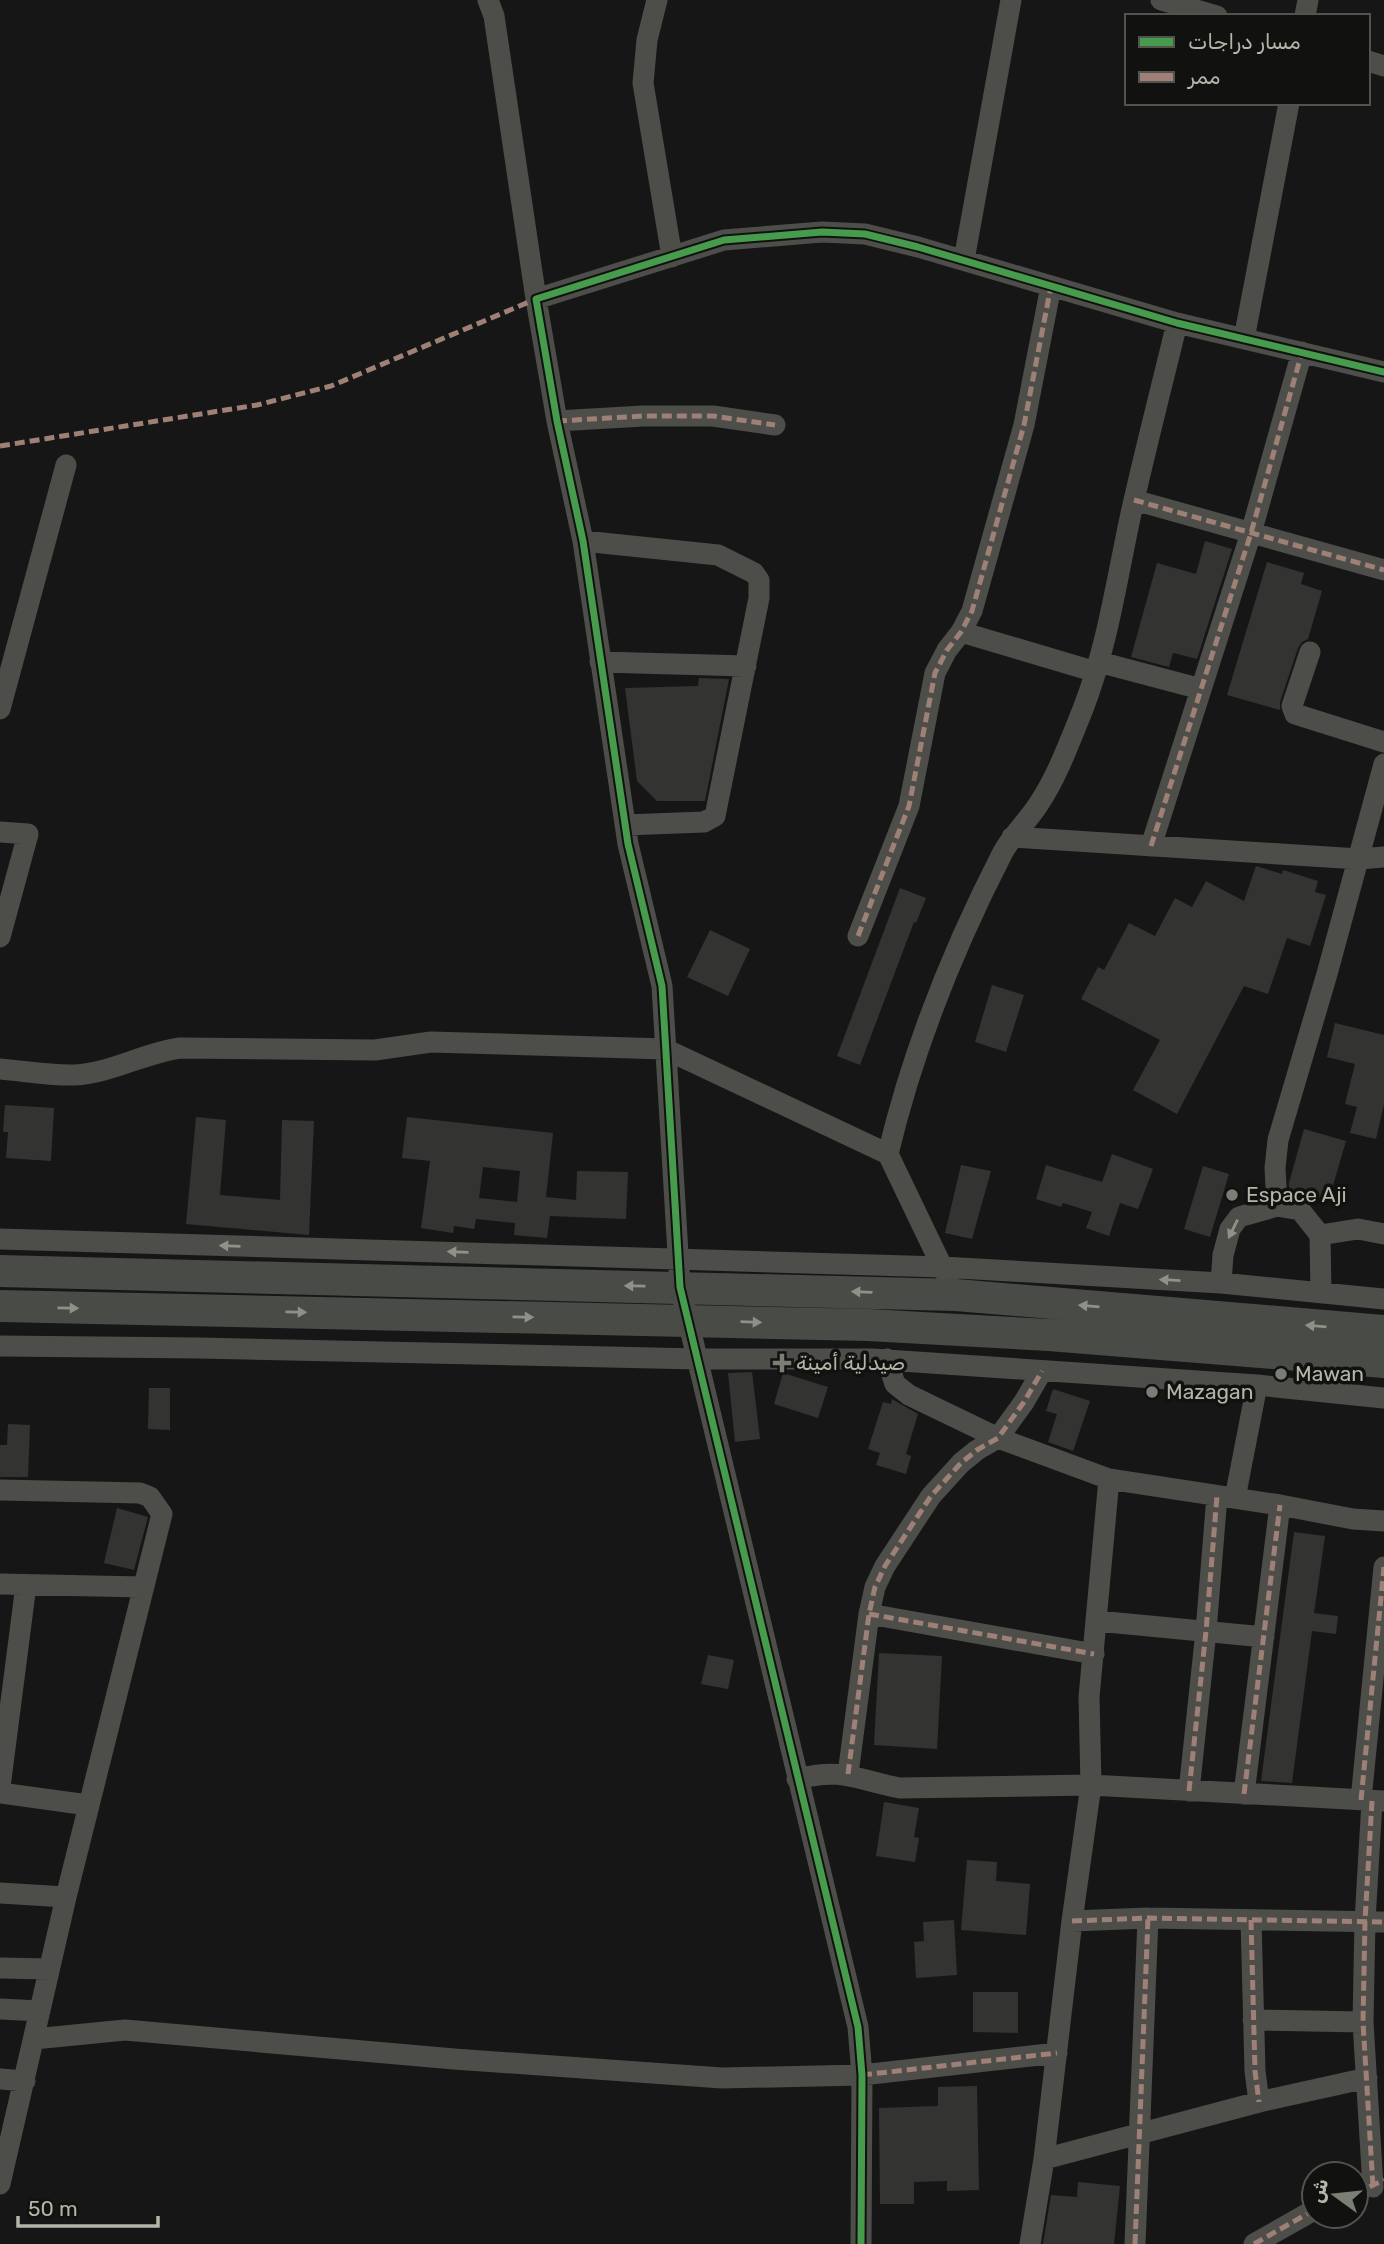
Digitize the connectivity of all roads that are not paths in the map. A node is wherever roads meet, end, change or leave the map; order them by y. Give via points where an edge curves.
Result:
1 (488, 0) edge
2 (657, 0) edge
3 (1011, 0) edge
4 (1161, 0) edge
5 (1210, 14) edge
6 (1289, 105) edge
7 (672, 257) junction
8 (964, 260) junction
9 (1051, 286) junction
10 (536, 299) junction
11 (1177, 323) junction
12 (1244, 339) junction
13 (1302, 352) junction
14 (1384, 372) edge
15 (557, 421) junction
16 (775, 425) dead end
17 (66, 465) dead end
18 (1134, 500) junction
19 (1251, 533) junction
20 (583, 541) junction
21 (1384, 570) edge
22 (961, 632) junction
23 (1310, 652) dead end
24 (600, 662) junction
25 (746, 666) junction
26 (1098, 667) junction
27 (1201, 688) junction
28 (0, 709) edge
29 (1384, 742) edge
30 (1384, 764) edge
31 (625, 825) junction
32 (0, 831) edge
33 (1012, 838) junction
34 (1151, 846) junction
35 (1384, 857) edge
36 (1359, 859) junction
37 (858, 936) dead end
38 (0, 937) edge
39 (665, 1049) junction
40 (0, 1069) edge
41 (888, 1154) junction
42 (1277, 1206) junction
43 (1384, 1234) edge
44 (1320, 1235) junction
45 (0, 1239) edge
46 (0, 1271) edge
47 (679, 1273) junction
48 (949, 1281) junction
49 (1221, 1283) junction
50 (1321, 1293) junction
51 (1384, 1299) edge
52 (0, 1306) edge
53 (689, 1320) junction
54 (1384, 1331) edge
55 (0, 1346) edge
56 (698, 1359) junction
57 (887, 1359) junction
58 (1384, 1362) edge
59 (1042, 1371) junction
60 (1257, 1385) junction
61 (1384, 1398) edge
62 (998, 1438) junction
63 (1109, 1479) junction
64 (0, 1490) edge
65 (1226, 1497) junction
66 (1280, 1505) junction
67 (1384, 1521) edge
68 (1384, 1567) edge
69 (0, 1584) edge
70 (26, 1584) junction
71 (142, 1587) junction
72 (869, 1614) junction
73 (1097, 1621) junction
74 (1206, 1631) junction
75 (1264, 1637) junction
76 (1094, 1654) junction
77 (1380, 1654) edge
78 (6, 1699) edge
79 (848, 1774) junction
80 (797, 1779) junction
81 (1091, 1785) junction
82 (0, 1787) edge
83 (1189, 1791) junction
84 (0, 1793) edge
85 (1244, 1794) junction
86 (1372, 1800) edge
87 (88, 1805) junction
88 (0, 1893) edge
89 (66, 1897) junction
90 (1148, 1918) junction
91 (1251, 1920) junction
92 (1072, 1921) junction
93 (1374, 1922) edge
94 (0, 1968) edge
95 (49, 1969) junction
96 (0, 2009) edge
97 (40, 2011) junction
98 (1253, 2020) junction
99 (1363, 2022) junction
100 (34, 2039) junction
101 (1057, 2053) junction
102 (862, 2074) junction
103 (1367, 2078) junction
104 (0, 2080) edge
105 (25, 2081) junction
106 (1258, 2102) junction
107 (1141, 2133) junction
108 (1044, 2159) junction
109 (0, 2184) edge
110 (1371, 2187) edge
111 (1300, 2218) edge
112 (861, 2244) edge
113 (1030, 2244) edge
114 (1135, 2244) edge
115 (1254, 2244) edge

1 - 10 street
2 - 7 street via 643,83
3 - 8 street
4 - 5 street
6 - 12 street
7 - 8 street via 724,240 822,232 865,234
7 - 10 street
8 - 9 street
9 - 11 street
9 - 22 street via 1024,425 972,611
10 - 15 street
11 - 12 street
11 - 18 street
12 - 13 street
13 - 14 street
13 - 19 street
15 - 16 street via 713,416
15 - 20 street
17 - 28 street
18 - 19 street
18 - 26 street
19 - 21 street
19 - 27 street
20 - 24 street
20 - 25 street via 718,555 754,573 759,580 759,598
22 - 26 street
22 - 37 street via 936,673 909,806
23 - 29 street via 1292,706 1295,714
24 - 25 street
24 - 31 street
25 - 31 street via 715,816 704,822
26 - 27 street
26 - 33 street via 1054,776
27 - 34 street
30 - 36 street
31 - 39 street via 662,986
32 - 38 street via 28,834
33 - 34 street
33 - 41 street via 948,970
34 - 36 street
35 - 36 street
36 - 42 street via 1278,1140
39 - 40 street via 431,1042 375,1050 180,1048 75,1075
39 - 41 street
39 - 47 street
41 - 48 street
42 - 44 street via 1300,1210
42 -> 49 street via 1239,1217 1234,1223 1223,1255
43 - 44 street via 1358,1228
44 - 50 street
47 -> 45 street
47 -> 46 highway
48 -> 47 highway
47 - 53 street
49 -> 48 street
54 -> 48 highway
49 - 50 street
50 - 51 street
52 -> 53 highway
53 - 56 street
53 -> 58 highway via 1049,1335
55 - 56 street
56 - 57 street
56 - 80 street
57 - 59 street
57 - 62 street via 895,1384 908,1395
59 - 60 street
59 - 62 street
60 - 61 street
60 - 65 street
62 - 63 street
62 - 72 street via 961,1463 930,1496 885,1566
63 - 65 street
63 - 73 street
64 - 71 street via 140,1493 150,1497 162,1514
65 - 66 street
65 - 74 street
66 - 67 street
66 - 75 street
68 - 77 street
69 - 70 street
70 - 71 street
70 - 78 street
71 - 87 street
72 - 76 street
72 - 79 street
73 - 74 street
73 - 76 street
74 - 75 street
74 - 83 street
75 - 85 street
76 - 81 street via 1089,1698
77 - 86 street
78 - 82 street
79 - 80 street via 821,1772
79 - 81 street via 900,1788
80 - 102 street via 858,2027
81 - 83 street
81 - 92 street
83 - 85 street
84 - 87 street
85 - 86 street
86 - 93 street
87 - 89 street
88 - 89 street
89 - 95 street
90 - 91 street
90 - 92 street
90 - 107 street
91 - 93 street
91 - 98 street
92 - 101 street
93 - 99 street
94 - 95 street
95 - 97 street
96 - 97 street
97 - 100 street
98 - 99 street
98 - 106 street
99 - 103 street
100 - 102 street via 125,2030 722,2078
100 - 105 street
101 - 102 street
101 - 108 street
102 - 112 street
103 - 106 street
103 - 110 street
104 - 105 street
105 - 109 street
106 - 107 street
107 - 108 street
107 - 114 street
108 - 113 street
111 - 115 street

